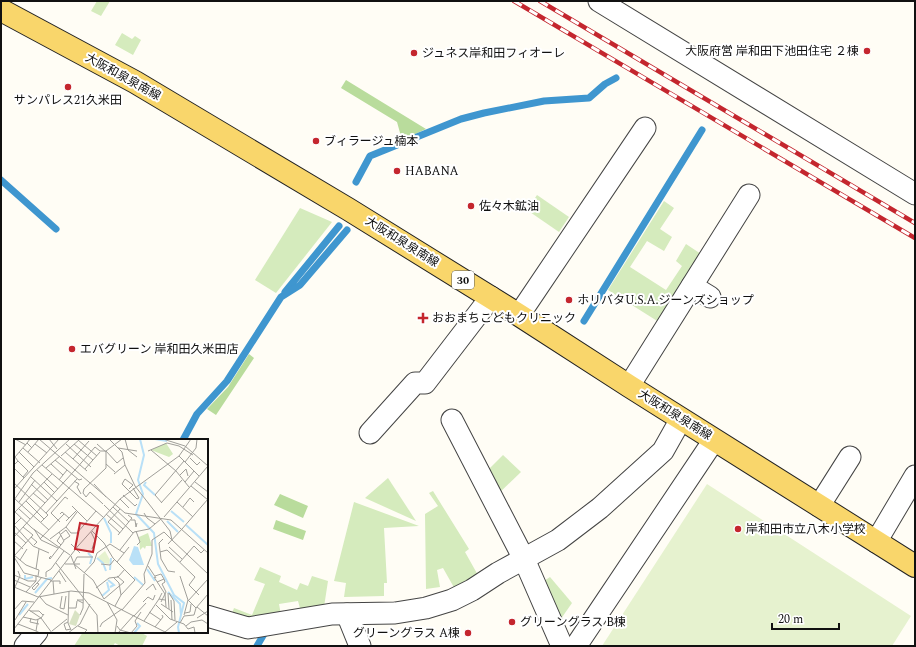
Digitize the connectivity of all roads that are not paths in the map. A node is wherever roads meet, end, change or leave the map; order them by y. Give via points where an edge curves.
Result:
1 (599, 1) edge
2 (1, 10) edge
3 (645, 128) dead end
4 (915, 194) edge
5 (739, 200) dead end
6 (692, 286) junction
7 (491, 297) junction
8 (710, 297) dead end
9 (519, 315) junction
10 (629, 386) junction
11 (681, 419) junction
12 (452, 420) dead end
13 (370, 433) dead end
14 (714, 440) junction
15 (850, 457) dead end
16 (915, 476) edge
17 (819, 506) junction
18 (876, 542) junction
19 (524, 559) junction
20 (915, 566) edge
21 (347, 614) junction
22 (208, 616) edge
23 (36, 633) edge
24 (25, 646) edge
25 (360, 646) edge
26 (562, 646) edge
27 (576, 646) edge

1 - 4 street
2 - 7 main road, 大阪和泉泉南線 / 30 via 135,82
3 - 9 street
5 - 6 street
6 - 8 street
6 - 10 street
7 - 9 main road, 大阪和泉泉南線 / 30
7 - 13 street via 425,383 415,384
9 - 10 main road, 大阪和泉泉南線 / 30
10 - 11 main road, 大阪和泉泉南線 / 30
11 - 14 main road, 大阪和泉泉南線 / 30
11 - 19 street via 662,451 625,486 558,540
12 - 19 street
14 - 17 main road, 大阪和泉泉南線 / 30
14 - 27 street
15 - 17 street
16 - 18 street
17 - 18 main road, 大阪和泉泉南線 / 30
18 - 20 main road, 大阪和泉泉南線 / 30
19 - 21 street via 452,600 426,608 395,613
19 - 26 street
21 - 22 street via 332,614 248,628
21 - 25 street
23 - 24 street

